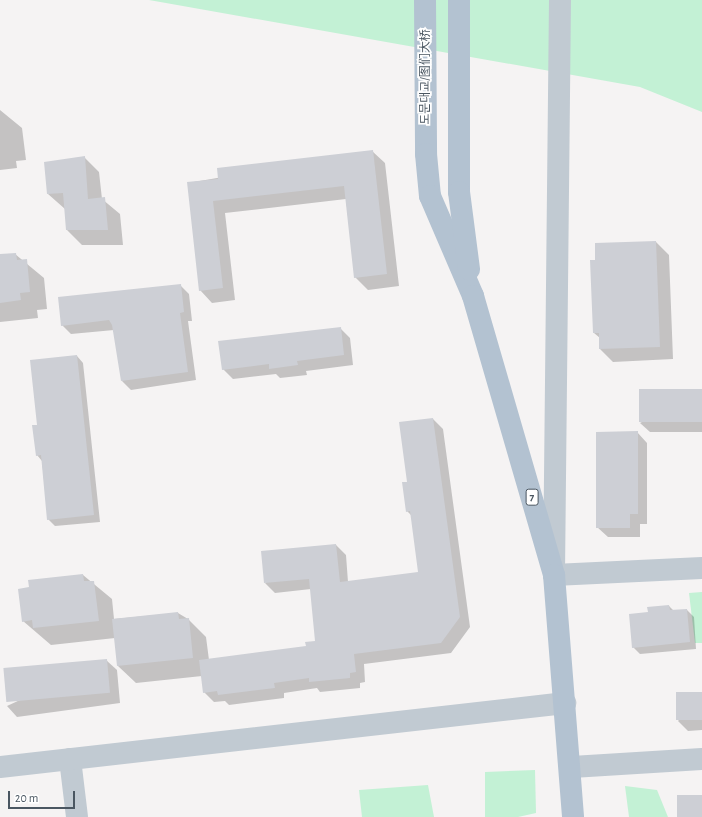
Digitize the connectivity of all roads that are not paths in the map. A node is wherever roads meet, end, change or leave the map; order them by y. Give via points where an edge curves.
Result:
1 (426, 0) edge
2 (459, 0) edge
3 (560, 0) edge
4 (473, 296) junction
5 (702, 568) edge
6 (554, 575) junction
7 (564, 703) junction
8 (70, 759) junction
9 (702, 759) edge
10 (0, 767) edge
11 (572, 767) junction
12 (77, 817) edge
13 (573, 817) edge

1 - 4 main road, 도문대교/图们大桥 / 7 via 426,154 430,196
2 - 4 main road, 7 via 459,192
3 - 6 street
4 - 6 main road, 7
5 - 6 street
6 - 7 main road, 7
7 - 8 street
7 - 11 main road, 7
8 - 10 street
8 - 12 street
9 - 11 street
11 - 13 main road, 7

